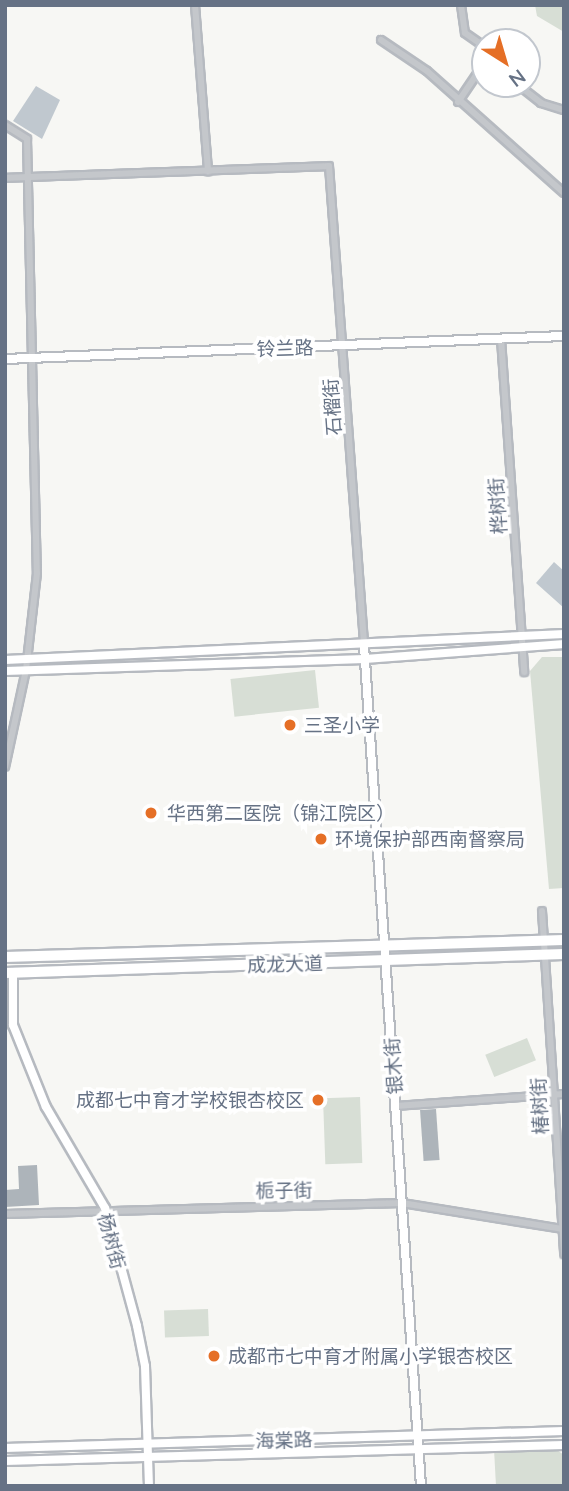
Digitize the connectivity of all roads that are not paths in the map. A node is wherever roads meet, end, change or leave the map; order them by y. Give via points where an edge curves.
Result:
1 (195, 5) edge
2 (461, 5) edge
3 (471, 37) edge
4 (381, 40) dead end
5 (471, 83) edge
6 (535, 98) edge
7 (458, 102) junction
8 (564, 110) edge
9 (5, 125) edge
10 (208, 171) junction
11 (5, 178) edge
12 (25, 178) junction
13 (564, 193) edge
14 (564, 336) edge
15 (501, 339) junction
16 (344, 345) junction
17 (31, 358) junction
18 (5, 359) edge
19 (564, 634) edge
20 (521, 635) junction
21 (564, 644) edge
22 (364, 646) junction
23 (523, 646) junction
24 (25, 659) junction
25 (365, 659) junction
26 (5, 660) edge
27 (26, 670) junction
28 (5, 671) edge
29 (524, 672) dead end
30 (5, 767) edge
31 (542, 911) dead end
32 (564, 940) edge
33 (545, 941) junction
34 (385, 947) junction
35 (564, 954) edge
36 (547, 955) junction
37 (5, 957) edge
38 (386, 961) junction
39 (9, 973) edge
40 (564, 1094) edge
41 (554, 1095) junction
42 (396, 1106) junction
43 (402, 1203) junction
44 (105, 1208) junction
45 (5, 1214) edge
46 (562, 1229) junction
47 (564, 1254) edge
48 (564, 1431) edge
49 (418, 1435) junction
50 (149, 1444) junction
51 (564, 1445) edge
52 (5, 1448) edge
53 (419, 1449) junction
54 (149, 1457) junction
55 (5, 1461) edge
56 (149, 1486) edge
57 (421, 1486) edge

1 - 10 street
2 - 3 street via 465,33
4 - 7 street via 427,71
5 - 7 street
6 - 8 street
7 - 13 street
9 - 12 street via 27,139
10 - 12 street
10 - 16 street, 石榴街 via 329,166
11 - 12 street
12 - 17 street
14 - 15 street, 铃兰路
15 - 16 street, 铃兰路
15 - 20 street, 桦树街
16 - 17 street, 铃兰路
16 - 22 street, 石榴街
17 - 18 street, 铃兰路
17 - 24 street via 37,573
19 - 20 street
20 - 22 street
20 - 23 street, 桦树街
21 - 23 street
22 - 24 street
22 - 25 street, 银木街
23 - 25 street
23 - 29 street, 桦树街
24 - 26 street
24 - 27 street
25 - 27 street
25 - 34 street, 银木街
27 - 28 street
27 - 30 street
31 - 33 street
32 - 33 highway, 成龙大道
33 - 34 highway, 成龙大道
33 - 36 street
34 - 37 highway, 成龙大道
34 - 38 street, 银木街
35 - 36 highway, 成龙大道
36 - 38 highway, 成龙大道
36 - 41 street, 椿树街
38 - 39 highway, 成龙大道
38 - 42 street, 银木街
39 - 44 street, 杨树街 via 13,1025 26,1060 62,1137
40 - 41 street
41 - 42 street
41 - 46 street, 椿树街
42 - 43 street, 银木街
43 - 44 street, 栀子街
43 - 46 street, 栀子街
43 - 49 street, 银木街
44 - 45 street, 栀子街
44 - 50 street, 杨树街 via 145,1366
46 - 47 street, 椿树街
48 - 49 street, 海棠路
49 - 50 street, 海棠路
49 - 53 street, 银木街
50 - 52 street, 海棠路
50 - 54 street, 杨树街
51 - 53 street, 海棠路
53 - 54 street, 海棠路
53 - 57 street, 银木街
54 - 55 street, 海棠路
54 - 56 street, 杨树街

